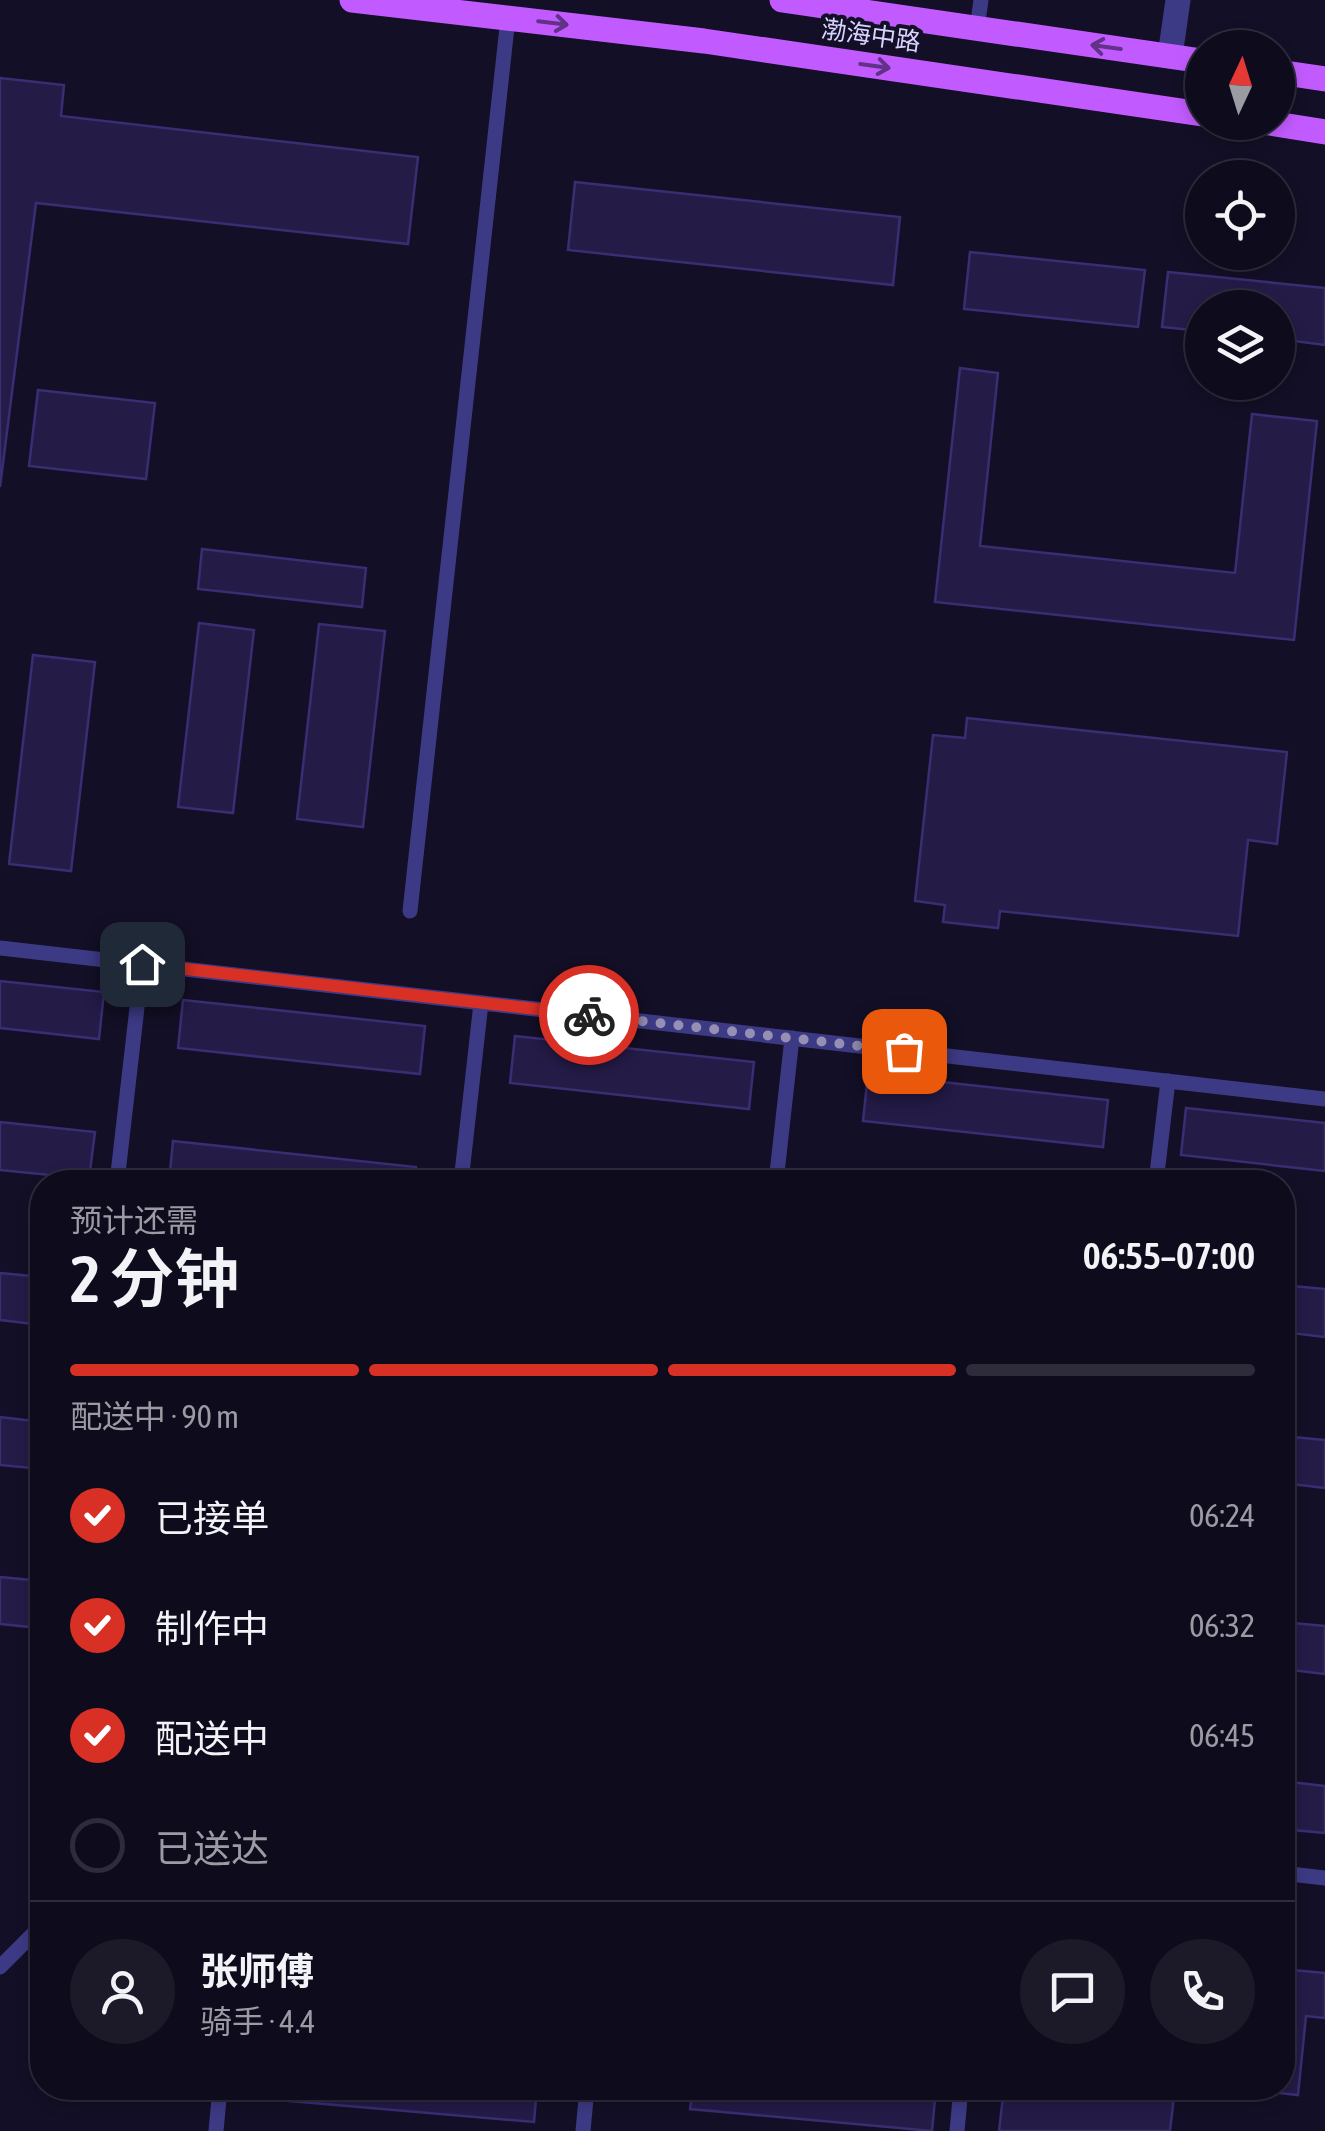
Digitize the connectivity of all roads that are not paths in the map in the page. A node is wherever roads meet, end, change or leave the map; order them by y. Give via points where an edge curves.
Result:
1 (352, 0) edge
2 (782, 0) edge
3 (981, 0) edge
4 (1178, 0) edge
5 (508, 18) junction
6 (978, 29) junction
7 (1170, 56) junction
8 (1185, 58) edge
9 (1295, 75) edge
10 (1325, 79) edge
11 (1185, 112) edge
12 (1295, 127) edge
13 (1325, 132) edge
14 (410, 910) dead end
15 (0, 948) edge
16 (142, 964) junction
17 (481, 1003) junction
18 (792, 1038) junction
19 (1168, 1081) junction
20 (1325, 1099) edge
21 (118, 1170) edge
22 (463, 1170) edge
23 (777, 1170) edge
24 (1157, 1170) edge
25 (1295, 1875) edge
26 (1325, 1878) edge
27 (30, 1937) edge
28 (0, 1967) edge
29 (219, 2100) edge
30 (587, 2100) edge
31 (960, 2100) edge
32 (216, 2131) edge
33 (583, 2131) edge
34 (957, 2131) edge

1 - 5 main road, 渤海中路
2 - 6 main road, 渤海中路
3 - 6 lane
4 - 7 street
5 -> 11 main road, 渤海中路
5 - 14 lane
7 -> 6 main road, 渤海中路
7 - 8 main road, 渤海中路
9 - 10 main road
12 - 13 main road
15 - 16 lane
16 - 17 lane
16 - 21 lane
17 - 18 lane
17 - 22 lane
18 - 19 lane
18 - 23 lane
19 - 20 lane
19 - 24 lane
25 - 26 lane
27 - 28 lane
29 - 32 lane
30 - 33 lane
31 - 34 lane

